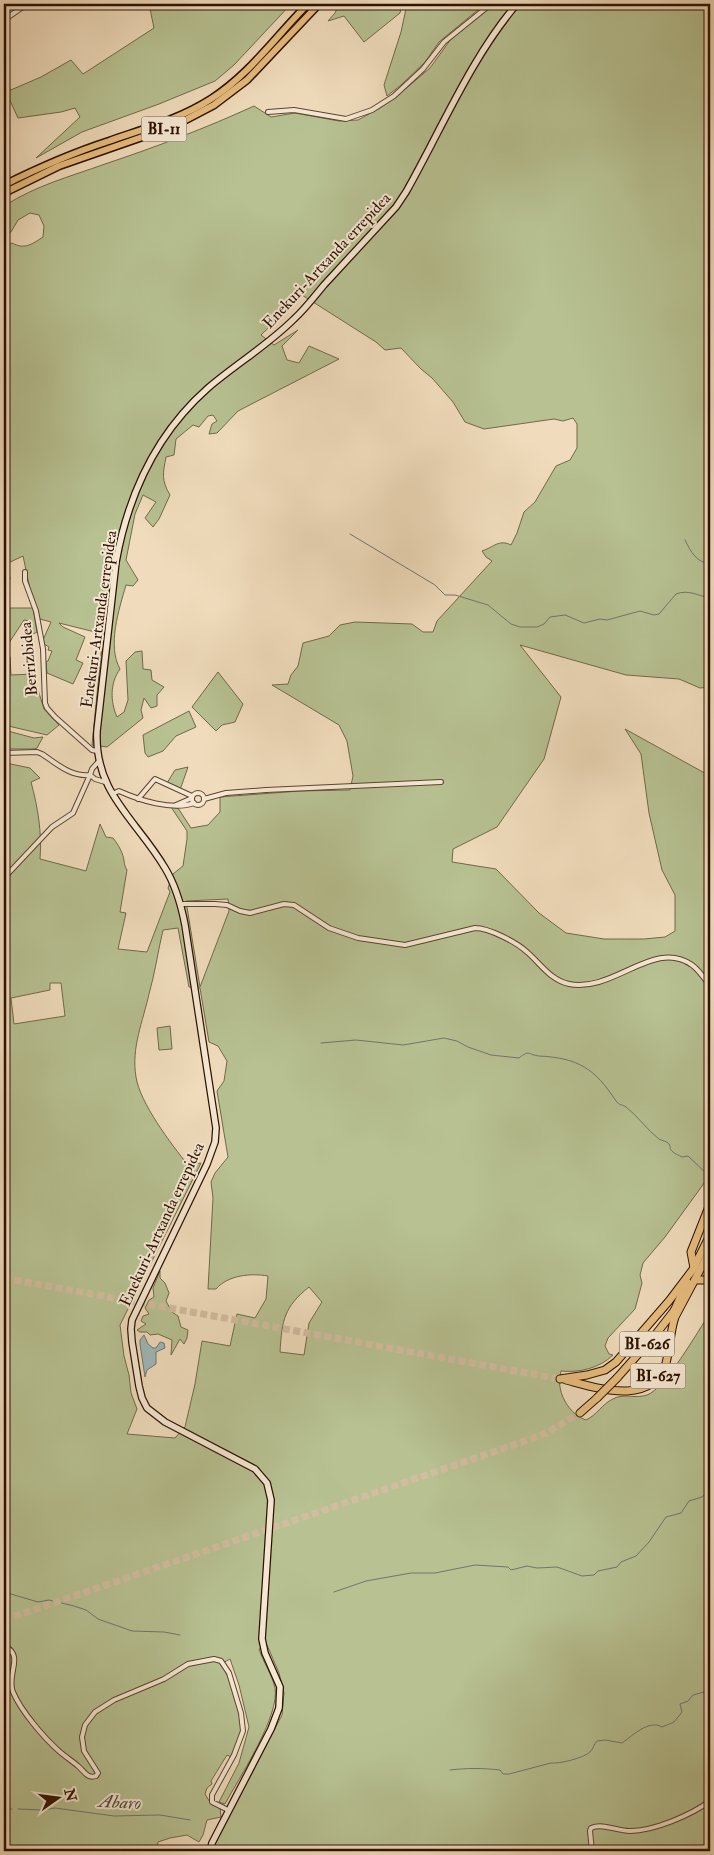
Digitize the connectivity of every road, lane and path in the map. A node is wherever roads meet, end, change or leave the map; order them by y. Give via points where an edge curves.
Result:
1 (27, 4) edge
2 (308, 4) edge
3 (319, 4) edge
4 (491, 4) edge
5 (517, 4) edge
6 (4, 20) edge
7 (268, 112) dead end
8 (4, 185) edge
9 (4, 193) edge
10 (25, 572) dead end
11 (97, 751) junction
12 (4, 753) edge
13 (99, 761) junction
14 (90, 775) junction
15 (105, 782) junction
16 (442, 782) dead end
17 (112, 794) junction
18 (192, 797) junction
19 (138, 799) junction
20 (204, 799) junction
21 (194, 804) junction
22 (174, 806) junction
23 (4, 878) edge
24 (181, 904) junction
25 (710, 986) edge
26 (710, 1204) edge
27 (710, 1235) edge
28 (710, 1251) edge
29 (694, 1268) junction
30 (710, 1276) edge
31 (696, 1280) junction
32 (675, 1309) junction
33 (580, 1413) tunnel mouth
34 (4, 1647) edge
35 (710, 1801) edge
36 (226, 1809) dead end
37 (210, 1851) edge
38 (592, 1851) edge

1 - 6 street
2 - 8 main road, BI-11 via 245,72 205,102 172,119 62,158
3 - 9 main road, BI-11 via 247,80 214,105 174,126 59,166
4 - 7 street via 444,42 423,69 394,96 372,110 346,119 294,110
5 - 11 street, Enekuri-Artxanda errepidea via 471,72 410,187 396,207 294,319 192,403 171,428 147,466 130,508 118,555
10 - 11 street, Berrizbidea via 24,581 38,618 47,708 92,750
11 - 13 street, Enekuri-Artxanda errepidea
12 - 14 street via 37,752 74,774
13 - 14 street
13 - 15 street, Enekuri-Artxanda errepidea
14 - 15 street
14 - 23 street via 72,813 52,828
15 - 17 street, Enekuri-Artxanda errepidea
16 - 20 street via 266,790 226,793
17 - 19 street via 118,791
17 - 24 street, Enekuri-Artxanda errepidea via 165,866
18 - 19 street via 155,779
18 - 20 street via 199,793
18 - 21 street
18 - 22 street
19 - 22 street
20 - 21 street via 201,804
21 - 22 street
24 - 25 street via 227,905 250,913 284,904 294,905 329,928 358,938 405,945 484,928 525,950 550,976 568,984 593,984 648,961 678,958 693,966
24 - 37 street, Enekuri-Artxanda errepidea via 215,1114 215,1142 208,1164 136,1308 131,1329 132,1342 142,1398 151,1412 248,1464 266,1483 271,1512 262,1639 281,1694 276,1719
26 - 29 highway, BI-626 via 691,1252
27 - 29 highway, BI-626
28 - 31 highway, BI-626
29 - 31 highway, BI-627 via 616,1362 605,1370 560,1379 630,1392 652,1382 665,1365 672,1326
29 - 32 highway, BI-626
30 - 31 highway
31 - 32 highway, BI-626
32 - 33 highway, BI-626, bridge via 617,1378
34 - 36 street via 15,1656 10,1681 12,1691 61,1753 93,1778 98,1773 84,1751 82,1737 85,1725 95,1712 195,1662 221,1661 233,1682 243,1724 237,1748 212,1795 212,1802
35 - 38 street via 649,1828 631,1831 599,1826 591,1828

